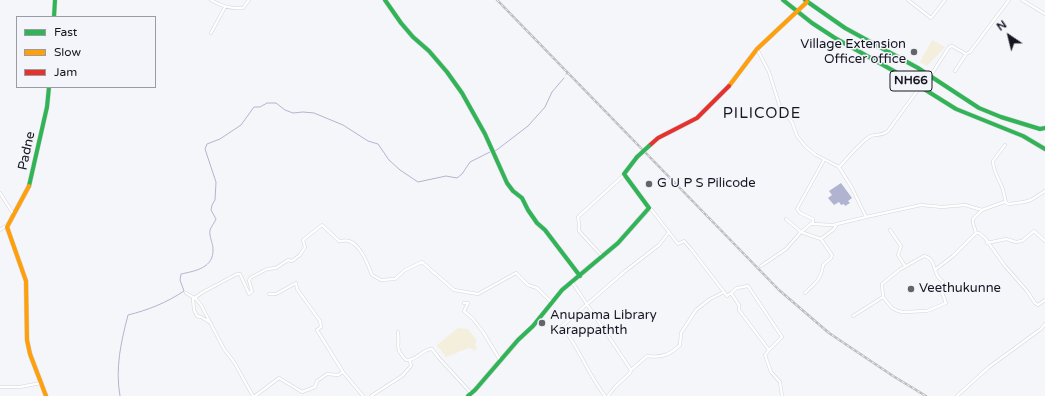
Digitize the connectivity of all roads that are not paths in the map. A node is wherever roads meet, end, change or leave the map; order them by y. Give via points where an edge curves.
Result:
1 (55, 0) edge
2 (211, 0) edge
3 (221, 0) edge
4 (249, 0) edge
5 (384, 0) edge
6 (783, 0) edge
7 (908, 0) edge
8 (945, 0) edge
9 (1009, 0) edge
10 (1022, 0) edge
11 (806, 1) edge
12 (218, 4) junction
13 (225, 7) junction
14 (797, 12) junction
15 (1045, 14) edge
16 (54, 16) edge
17 (212, 33) dead end
18 (757, 49) junction
19 (966, 54) junction
20 (955, 71) dead end
21 (931, 75) junction
22 (920, 87) junction
23 (49, 88) edge
24 (1045, 128) edge
25 (1005, 145) dead end
26 (1045, 149) edge
27 (824, 160) junction
28 (839, 167) junction
29 (624, 174) junction
30 (1045, 192) edge
31 (0, 193) edge
32 (1006, 203) junction
33 (648, 208) junction
34 (982, 210) junction
35 (14, 216) junction
36 (866, 217) junction
37 (786, 219) dead end
38 (812, 224) junction
39 (837, 224) junction
40 (8, 225) junction
41 (0, 230) edge
42 (890, 230) dead end
43 (669, 232) junction
44 (801, 232) junction
45 (976, 233) junction
46 (821, 239) junction
47 (1045, 242) edge
48 (987, 243) junction
49 (602, 256) junction
50 (761, 266) dead end
51 (905, 266) junction
52 (936, 269) junction
53 (580, 276) junction
54 (572, 282) junction
55 (186, 292) dead end
56 (724, 292) junction
57 (731, 293) junction
58 (805, 293) dead end
59 (269, 294) dead end
60 (883, 297) junction
61 (195, 298) junction
62 (1045, 300) edge
63 (464, 303) dead end
64 (552, 303) junction
65 (587, 304) junction
66 (853, 316) dead end
67 (211, 324) junction
68 (1045, 324) edge
69 (398, 332) dead end
70 (768, 350) junction
71 (410, 360) junction
72 (500, 361) junction
73 (631, 370) junction
74 (343, 372) junction
75 (41, 383) junction
76 (0, 387) edge
77 (470, 394) edge
78 (46, 396) edge
79 (254, 396) edge
80 (363, 396) edge
81 (371, 396) edge
82 (605, 396) edge
83 (608, 396) edge
84 (782, 396) edge
85 (957, 396) edge

1 - 16 main road
2 - 12 street
3 - 12 street
4 - 13 street via 243,8
5 - 53 main road via 401,24 429,51 462,93 485,134 507,183 522,198 537,223
6 - 14 main road, NH66
7 - 8 street via 931,18
9 - 19 street
10 - 15 street
11 - 14 main road
11 - 21 main road, NH66 via 836,23
12 - 13 street
13 - 17 street
14 - 18 main road
14 - 22 main road, NH66 via 835,38
18 - 27 street via 770,72 780,107 792,122 797,136 806,147
18 - 29 main road, bridge via 728,87 697,118 658,138
19 - 20 street
19 - 21 street via 952,46 948,47
21 - 24 main road, NH66 via 980,109 1040,130
22 - 26 main road, NH66 via 956,109 1023,136
22 - 28 street via 888,131 866,139
23 - 35 main road, Padne via 31,180
25 - 32 street via 993,164
27 - 28 street
27 - 38 street via 797,209 813,219
28 - 36 street
29 - 33 main road
29 - 49 street via 578,217 579,231
30 - 32 street via 1024,202
31 - 35 street
32 - 34 street
33 - 43 street
33 - 49 main road via 618,243
34 - 36 street via 965,205 921,205
34 - 45 street via 973,219
35 - 40 main road, Padne
36 - 39 street
37 - 44 street
38 - 39 street
38 - 44 street
39 - 46 street
40 - 41 street
40 - 75 main road via 26,281 27,340
42 - 51 street via 901,246 898,255
43 - 56 street via 678,244 684,241
43 - 65 street via 659,245
44 - 46 street
44 - 50 street via 786,249
45 - 48 street via 982,235
45 - 52 street
46 - 58 street via 832,255 823,265 818,281
47 - 48 street via 1034,231 1022,241 1006,239
48 - 62 street via 1035,303 1038,305
49 - 53 main road
51 - 52 street via 926,256 931,259
51 - 60 street via 882,284
52 - 60 street via 938,277 943,282 941,290 946,301 944,305 927,311 903,312 892,308
53 - 54 main road
54 - 64 main road
54 - 65 street
55 - 61 street
56 - 57 street via 727,296
56 - 73 street via 696,310 681,333 680,345 674,351 658,358 647,356
57 - 70 street via 739,304 739,310
57 - 70 street via 737,288 748,286 782,337
59 - 74 street via 276,294 296,283 297,290 320,321 321,327 317,330
60 - 66 street
61 - 64 street via 237,274 240,274 249,294 252,291 250,278 267,269 276,268 288,260 292,261 305,247 303,240 322,225 339,241 349,241 357,248 372,275 381,280 396,279 405,270 422,262 454,290 478,294 516,273 528,285 538,288
61 - 67 street
61 - 67 street via 194,310 197,316
63 - 72 street via 468,303 464,311 483,332
64 - 72 main road
65 - 73 street
65 - 82 street via 562,326 578,348
67 - 79 street
68 - 85 street
69 - 71 street via 399,352 406,360
70 - 84 street via 765,355 771,372 780,382
71 - 77 street via 426,349 432,349
71 - 81 street via 411,366 402,376
72 - 77 main road
73 - 83 street
74 - 79 street via 338,375 327,374 317,381 315,387 302,392 279,378
74 - 80 street
75 - 76 street
75 - 78 main road

